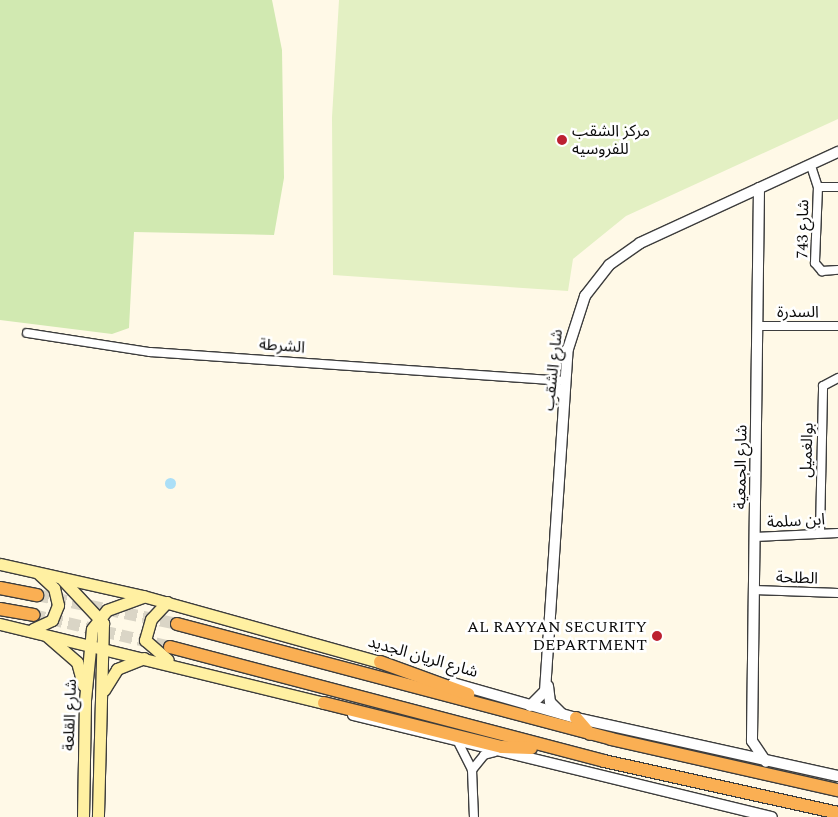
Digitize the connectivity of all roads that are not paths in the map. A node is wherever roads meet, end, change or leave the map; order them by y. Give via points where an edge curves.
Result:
1 (838, 152) edge
2 (838, 157) edge
3 (812, 169) junction
4 (818, 187) junction
5 (838, 187) edge
6 (759, 191) junction
7 (721, 208) junction
8 (838, 270) edge
9 (758, 326) junction
10 (838, 326) edge
11 (27, 333) dead end
12 (567, 363) junction
13 (550, 378) junction
14 (838, 378) edge
15 (566, 379) junction
16 (564, 397) junction
17 (563, 459) junction
18 (820, 533) junction
19 (838, 533) edge
20 (755, 537) junction
21 (0, 564) edge
22 (37, 573) junction
23 (60, 577) junction
24 (0, 588) edge
25 (754, 590) junction
26 (838, 592) edge
27 (37, 595) tunnel mouth
28 (143, 596) junction
29 (553, 601) junction
30 (167, 602) junction
31 (0, 609) edge
32 (33, 615) tunnel mouth
33 (99, 616) junction
34 (0, 624) edge
35 (178, 624) tunnel mouth
36 (32, 629) junction
37 (91, 644) junction
38 (170, 647) tunnel mouth
39 (104, 648) junction
40 (146, 658) junction
41 (380, 662) junction
42 (180, 667) junction
43 (103, 692) junction
44 (85, 700) junction
45 (324, 703) junction
46 (530, 706) junction
47 (562, 714) junction
48 (576, 718) junction
49 (553, 724) junction
50 (590, 734) junction
51 (752, 741) junction
52 (459, 744) junction
53 (556, 749) junction
54 (495, 752) junction
55 (734, 755) junction
56 (766, 762) junction
57 (472, 770) junction
58 (838, 776) edge
59 (838, 790) edge
60 (838, 813) edge
61 (84, 817) edge
62 (98, 817) edge
63 (474, 817) edge
64 (772, 817) edge

1 - 6 street, شارع الشقب
2 - 3 street, شارع الشقب
3 - 4 street, شارع 743
3 - 6 street, شارع الشقب
4 - 5 street
4 - 8 street, شارع 743 via 815,262 822,271
6 - 7 street, شارع الشقب
6 - 9 street, شارع الجمعية
7 - 12 street, شارع الشقب via 640,243 602,272 577,312
7 - 17 street, شارع الشقب via 634,251 594,290 574,340
9 - 10 street, السدرة
9 - 20 street, شارع الجمعية
11 - 13 street, الشرطة via 150,352
12 - 13 street
12 - 15 street, شارع الشقب
13 - 15 street, الشرطة
13 - 16 street
14 - 18 street, بوالغميل via 823,386
15 - 16 street, شارع الشقب
16 - 17 street, شارع الشقب
17 - 29 street, شارع الشقب
18 - 19 street, ابن سلمة
18 - 20 street, ابن سلمة
20 - 25 street, شارع الجمعية
21 - 22 main road, شارع الريان الجديد
22 - 23 main road, شارع الريان الجديد
22 - 36 main road via 54,588 58,604 45,625
23 - 28 main road, شارع الريان الجديد
23 - 33 main road
24 - 27 highway
25 - 26 street, الطلحة
25 - 51 street, شارع الجمعية
28 - 30 main road, شارع الريان الجديد
28 - 33 main road
29 - 46 street, شارع الشقب via 544,694
29 - 47 street, شارع الشقب via 548,692 552,705
30 - 41 main road, شارع الريان الجديد
30 - 42 main road via 151,619 145,640 156,653
31 - 32 highway
33 - 37 main road, شارع القلعة
33 - 39 main road, شارع القلعة
34 - 36 main road
35 - 49 highway, شارع الريان الجديد
36 - 37 main road
36 - 44 main road via 68,650 77,662
37 - 39 main road
37 - 44 main road, شارع القلعة
38 - 53 highway
39 - 40 main road
39 - 43 main road, شارع القلعة
40 - 42 main road
40 - 43 main road via 117,669
41 - 46 street, شارع الريان الجديد
41 - 49 highway
42 - 45 main road
43 - 62 main road, شارع القلعة
44 - 61 main road, شارع القلعة
45 - 52 street via 370,722
45 - 53 highway via 502,747
46 - 47 street, شارع الريان الجديد
47 - 48 street, شارع الريان الجديد
48 - 50 highway
48 - 55 street, شارع الريان الجديد
49 - 50 highway, شارع الريان الجديد
50 - 59 highway, شارع الريان الجديد
51 - 55 street via 742,753
51 - 56 street
52 - 54 street
52 - 57 street
53 - 60 highway
54 - 57 street via 479,759
54 - 64 street
55 - 56 street, شارع الريان الجديد
56 - 58 street, شارع الريان الجديد
57 - 63 street

